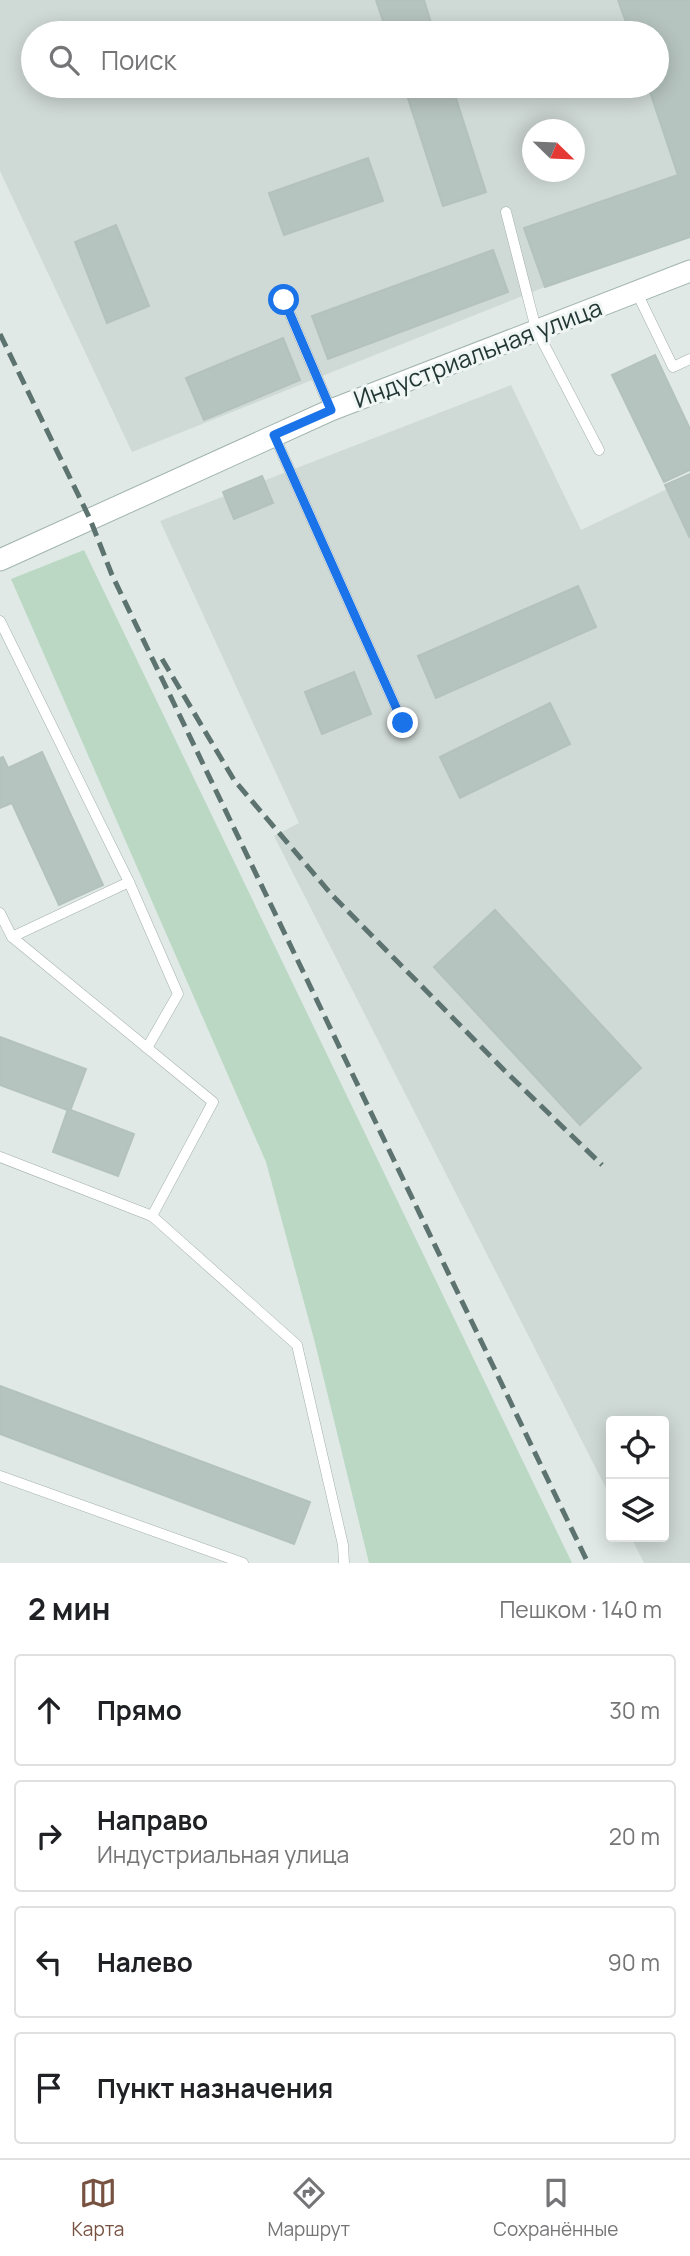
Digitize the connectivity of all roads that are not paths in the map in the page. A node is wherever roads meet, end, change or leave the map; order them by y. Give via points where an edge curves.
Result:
1 (506, 212) dead end
2 (690, 271) edge
3 (637, 293) junction
4 (284, 300) dead end
5 (536, 329) junction
6 (690, 359) edge
7 (331, 410) junction
8 (274, 435) junction
9 (600, 450) dead end
10 (0, 560) edge
11 (0, 621) edge
12 (403, 723) dead end
13 (129, 882) junction
14 (0, 913) edge
15 (12, 936) junction
16 (147, 1048) junction
17 (0, 1157) edge
18 (152, 1216) junction
19 (0, 1476) edge
20 (243, 1563) edge
21 (344, 1563) edge

1 - 5 lane
2 - 3 main road, Индустриальная улица
3 - 5 main road, Индустриальная улица
3 - 6 lane via 673,367
4 - 7 lane
5 - 7 main road, Индустриальная улица
5 - 9 lane
7 - 8 main road, Индустриальная улица
8 - 10 main road, Индустриальная улица
8 - 12 lane
11 - 13 lane
13 - 15 lane
13 - 16 lane via 178,994
14 - 15 lane
15 - 16 lane
16 - 18 lane via 213,1102
17 - 18 lane
18 - 21 lane via 297,1345
19 - 20 lane

